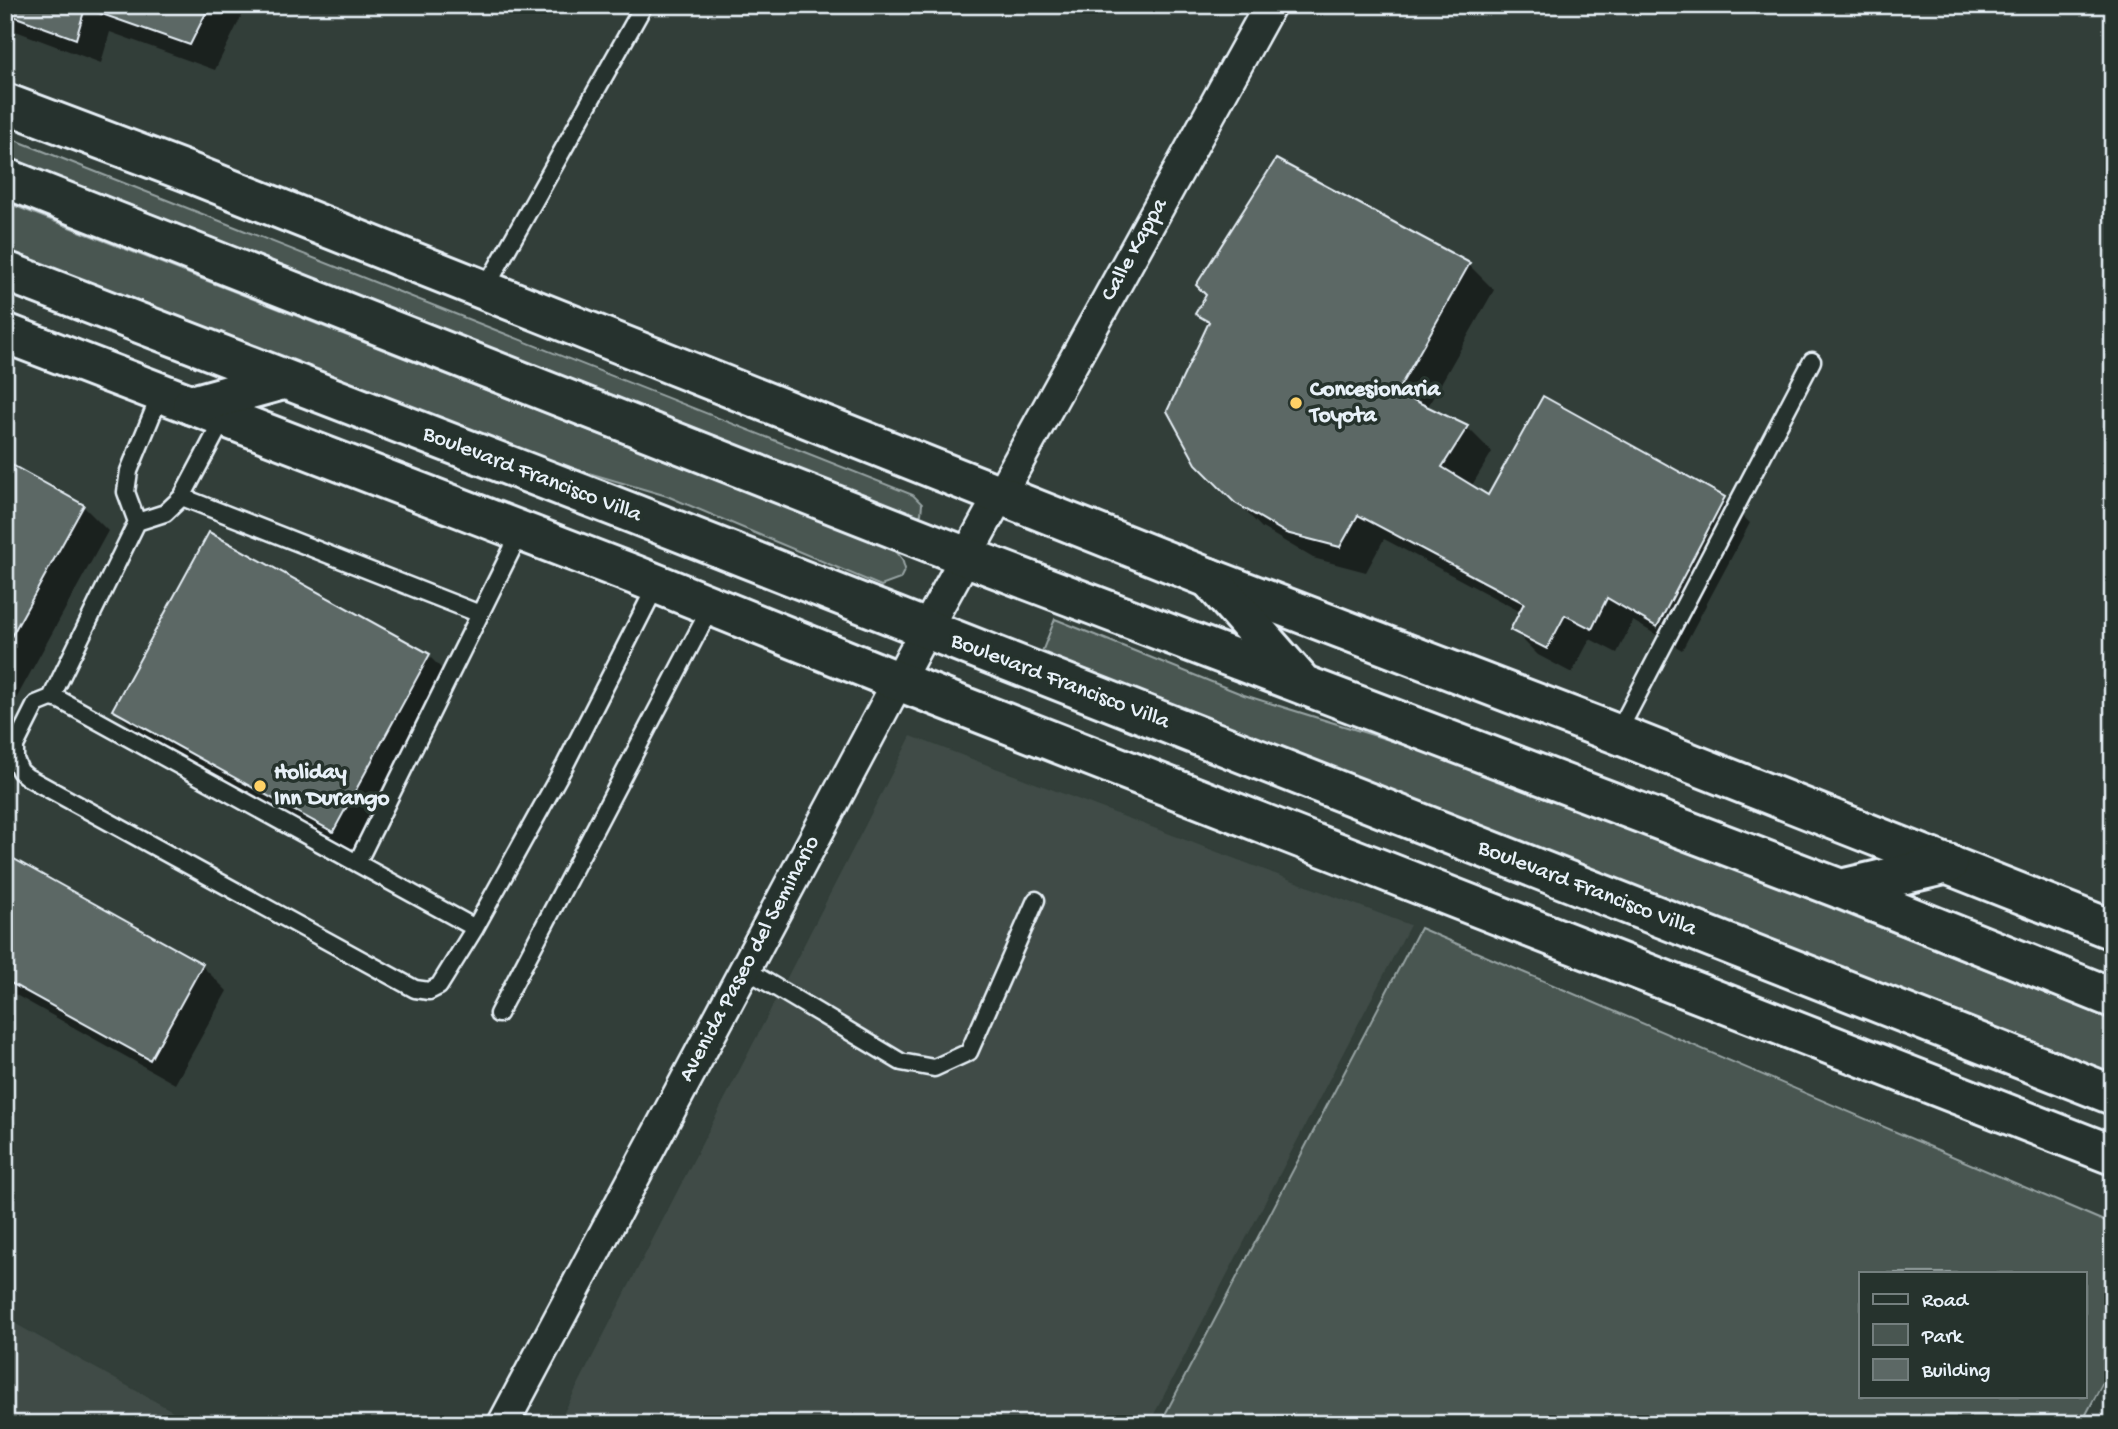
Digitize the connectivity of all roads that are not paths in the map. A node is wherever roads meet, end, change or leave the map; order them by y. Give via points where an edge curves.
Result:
1 (644, 5) edge
2 (1270, 5) edge
3 (5, 103) edge
4 (5, 178) edge
5 (5, 271) edge
6 (483, 292) junction
7 (5, 333) edge
8 (1812, 361) dead end
9 (283, 380) junction
10 (192, 405) junction
11 (1000, 495) junction
12 (182, 497) junction
13 (137, 522) junction
14 (521, 531) junction
15 (967, 557) junction
16 (1209, 578) junction
17 (657, 583) junction
18 (712, 606) junction
19 (480, 614) junction
20 (926, 629) junction
21 (898, 681) junction
22 (1303, 684) junction
23 (51, 698) junction
24 (1617, 734) junction
25 (357, 863) junction
26 (1948, 864) junction
27 (1841, 889) junction
28 (1037, 900) dead end
29 (475, 928) junction
30 (2113, 930) edge
31 (745, 969) junction
32 (2113, 998) edge
33 (498, 1014) dead end
34 (2113, 1095) edge
35 (2113, 1154) edge
36 (503, 1424) edge

1 - 6 lane
2 - 11 street, Calle Kappa
3 - 6 main road
4 - 15 main road
5 - 9 main road, Boulevard Francisco Villa
6 - 11 main road
7 - 10 main road
8 - 24 lane
9 - 10 main road
9 - 20 main road, Boulevard Francisco Villa
10 - 12 lane
10 - 13 lane via 129,471 126,492
10 - 14 main road
11 - 15 street, Avenida Paseo del Seminario
11 - 16 main road
12 - 13 lane via 165,513
12 - 19 lane
13 - 23 lane
14 - 17 main road
14 - 19 lane
15 - 20 street, Avenida Paseo del Seminario
15 - 22 main road
16 - 22 main road
16 - 24 main road
17 - 18 main road
17 - 29 lane via 565,765
18 - 21 main road
18 - 33 lane
19 - 25 lane
20 - 21 street, Avenida Paseo del Seminario
20 - 34 main road, Boulevard Francisco Villa
21 - 31 street, Avenida Paseo del Seminario
21 - 35 main road
22 - 27 main road
23 - 25 lane
23 - 29 lane via 36,704 15,746 15,759 27,777 391,976 415,989 429,991 439,986
24 - 26 main road
25 - 29 lane
26 - 27 main road
26 - 30 main road
27 - 32 main road
28 - 31 lane via 969,1052 934,1068 901,1062
31 - 36 street, Avenida Paseo del Seminario

